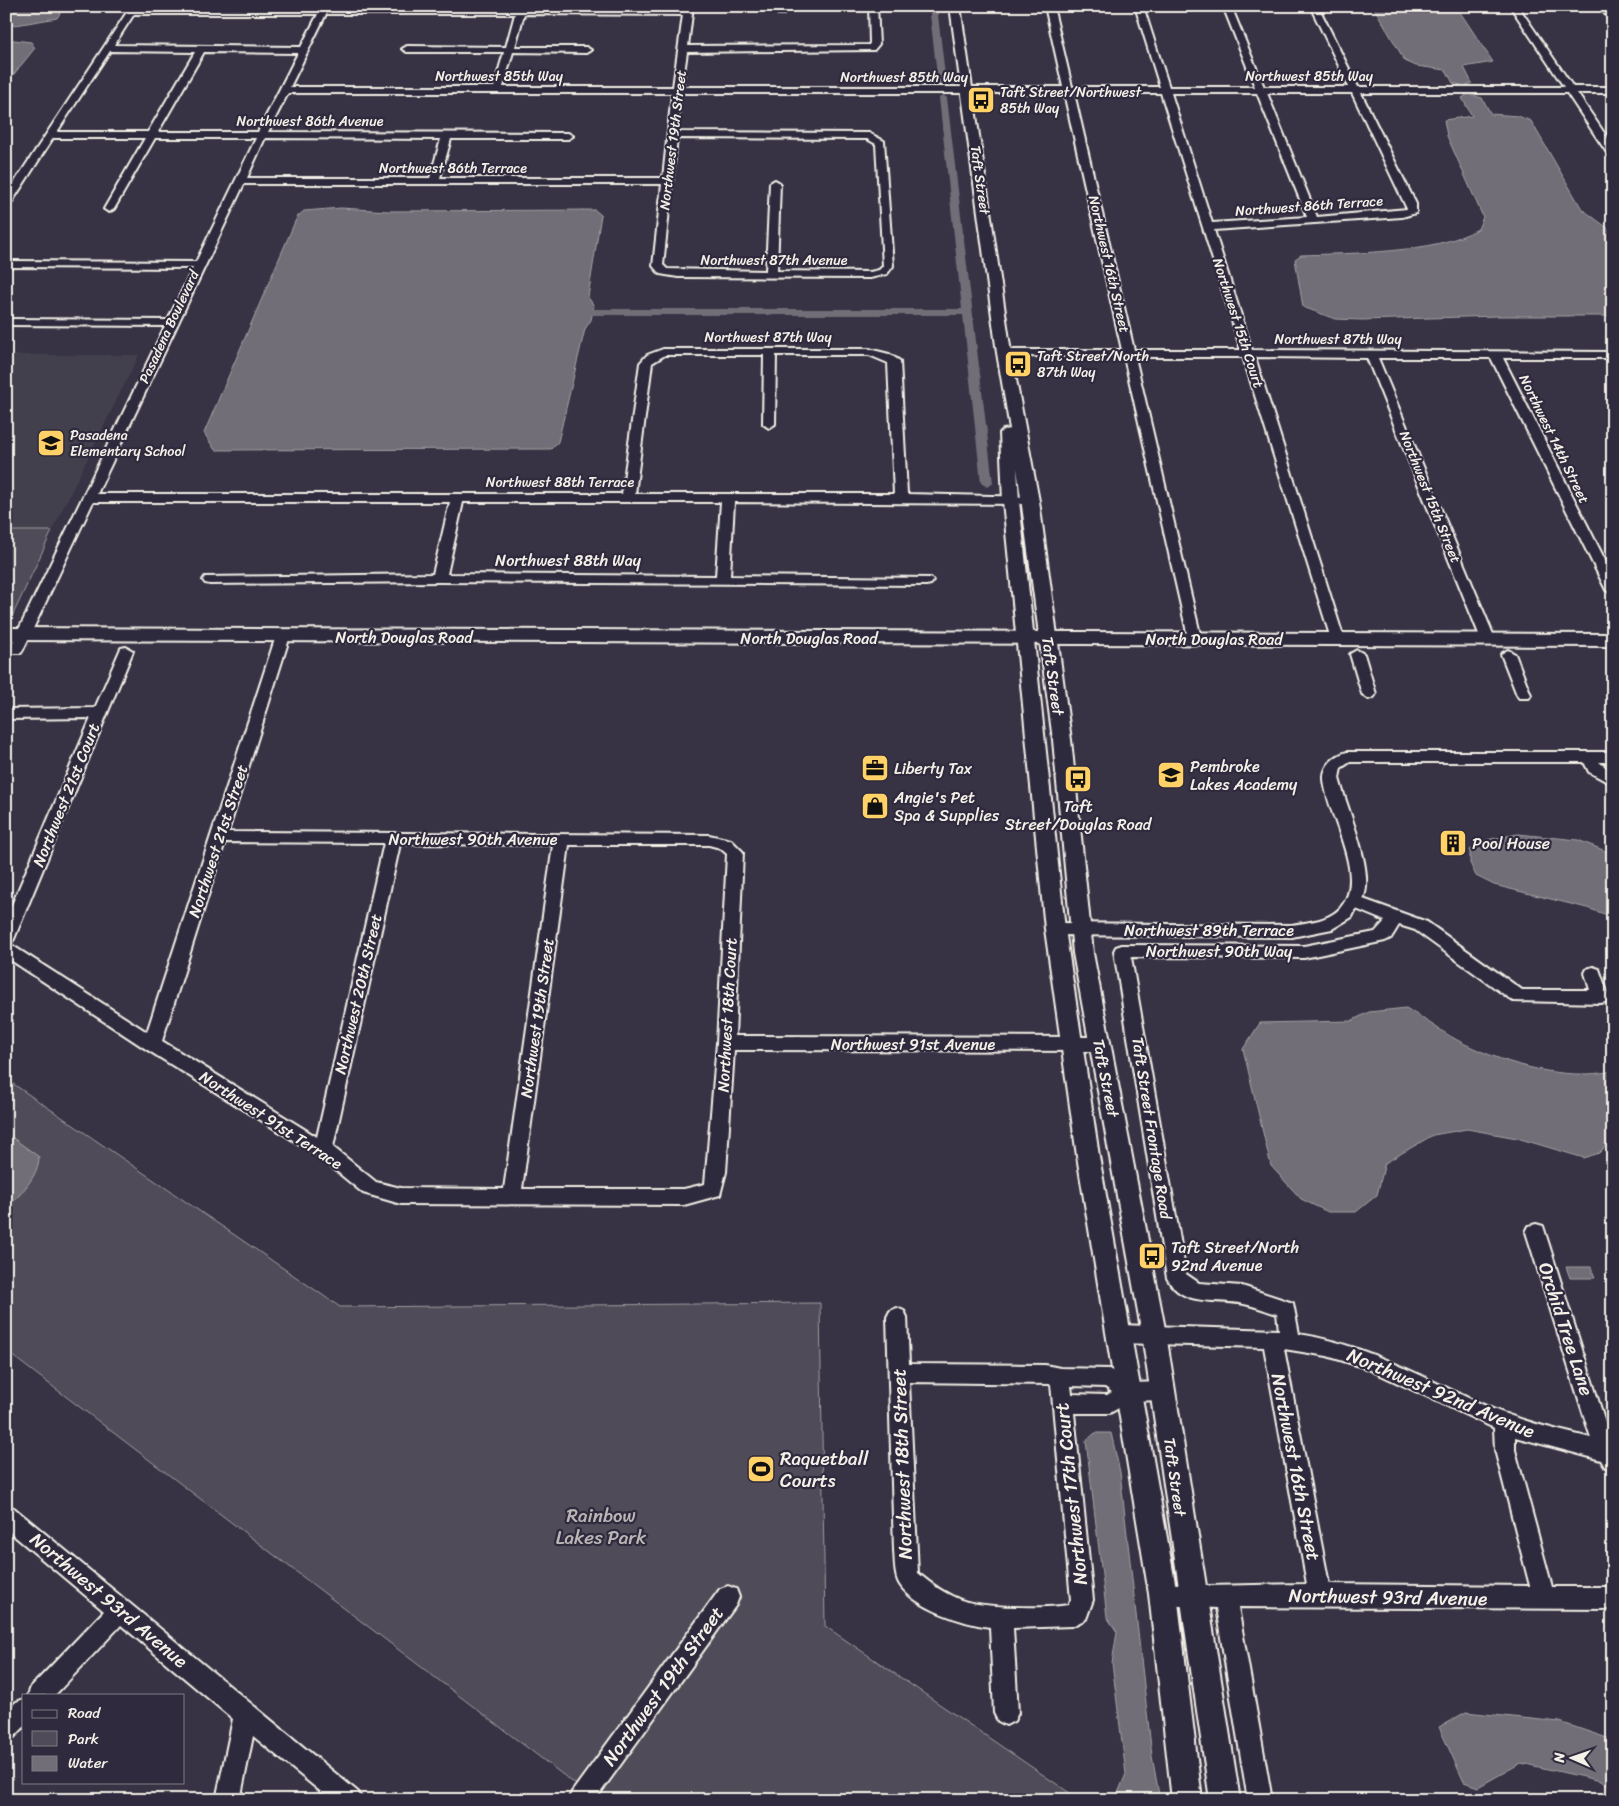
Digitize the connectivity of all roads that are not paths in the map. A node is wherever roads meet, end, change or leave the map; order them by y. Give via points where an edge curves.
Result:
1 (873, 6) edge
2 (955, 6) edge
3 (1049, 6) edge
4 (1139, 6) edge
5 (1227, 6) edge
6 (1314, 6) edge
7 (1514, 6) edge
8 (1602, 6) edge
9 (134, 9) edge
10 (325, 9) edge
11 (689, 9) edge
12 (520, 12) junction
13 (1613, 20) edge
14 (107, 48) junction
15 (202, 48) junction
16 (407, 49) dead end
17 (510, 49) junction
18 (684, 49) junction
19 (305, 50) junction
20 (586, 50) dead end
21 (285, 90) junction
22 (498, 90) junction
23 (968, 90) junction
24 (1069, 90) junction
25 (1166, 90) junction
26 (1262, 90) junction
27 (1355, 90) junction
28 (1571, 90) junction
29 (1613, 90) edge
30 (677, 91) junction
31 (262, 134) junction
32 (51, 135) junction
33 (154, 135) junction
34 (448, 135) junction
35 (674, 135) junction
36 (568, 136) dead end
37 (1613, 154) edge
38 (434, 181) junction
39 (667, 181) junction
40 (239, 182) junction
41 (775, 183) dead end
42 (6, 202) edge
43 (109, 209) dead end
44 (1412, 211) joint
45 (1313, 219) junction
46 (1207, 227) junction
47 (6, 264) edge
48 (199, 264) junction
49 (664, 272) joint
50 (883, 272) joint
51 (771, 275) junction
52 (6, 322) edge
53 (171, 323) junction
54 (770, 353) junction
55 (1248, 353) junction
56 (1004, 354) junction
57 (1130, 354) junction
58 (1371, 354) junction
59 (1495, 354) junction
60 (1613, 355) edge
61 (769, 424) dead end
62 (458, 496) junction
63 (628, 497) junction
64 (89, 498) junction
65 (901, 498) junction
66 (728, 499) junction
67 (1011, 501) junction
68 (1031, 501) junction
69 (439, 578) junction
70 (723, 578) junction
71 (210, 580) dead end
72 (926, 580) dead end
73 (1613, 590) edge
74 (1194, 638) junction
75 (1328, 639) junction
76 (1488, 639) junction
77 (1613, 640) edge
78 (13, 642) edge
79 (281, 644) junction
80 (1026, 646) junction
81 (1048, 646) junction
82 (126, 651) junction
83 (1216, 654) junction
84 (1356, 654) junction
85 (1508, 654) junction
86 (1613, 654) edge
87 (1369, 694) dead end
88 (1524, 695) dead end
89 (6, 714) edge
90 (99, 714) junction
91 (1589, 757) junction
92 (1613, 757) edge
93 (1613, 780) edge
94 (220, 837) junction
95 (393, 839) junction
96 (562, 839) junction
97 (725, 844) joint
98 (1354, 902) junction
99 (1395, 918) junction
100 (1055, 929) junction
101 (1081, 929) junction
102 (6, 939) edge
103 (6, 949) edge
104 (1122, 950) joint
105 (1593, 973) dead end
106 (726, 1043) junction
107 (152, 1044) junction
108 (1072, 1044) junction
109 (1100, 1044) junction
110 (323, 1150) junction
111 (713, 1190) joint
112 (512, 1197) junction
113 (1536, 1232) dead end
114 (897, 1317) dead end
115 (1118, 1334) junction
116 (1154, 1334) junction
117 (1281, 1339) junction
118 (899, 1373) junction
119 (1060, 1377) junction
120 (1162, 1391) junction
121 (1128, 1392) junction
122 (1062, 1403) junction
123 (1504, 1423) junction
124 (1611, 1456) edge
125 (6, 1515) edge
126 (1163, 1594) junction
127 (1192, 1594) junction
128 (1320, 1595) junction
129 (728, 1597) dead end
130 (1225, 1597) junction
131 (1544, 1598) junction
132 (1613, 1598) edge
133 (121, 1609) junction
134 (1078, 1611) joint
135 (1001, 1616) junction
136 (40, 1694) edge
137 (22, 1712) edge
138 (1006, 1713) dead end
139 (246, 1716) junction
140 (6, 1729) edge
141 (228, 1800) edge
142 (350, 1800) edge
143 (580, 1800) edge
144 (1187, 1800) edge
145 (1224, 1800) edge
146 (1260, 1800) edge

1 - 18 street via 875,44 871,48
2 - 23 street, Taft Street
3 - 24 street, Northwest 16th Street
4 - 25 street, Northwest 15th Court
5 - 26 street
6 - 27 street
7 - 28 street
8 - 13 street
9 - 10 street
9 - 14 street
10 - 12 street
10 - 19 street, Pasadena Boulevard
11 - 12 street
11 - 18 street, Northwest 19th Street
12 - 17 street
14 - 15 street
14 - 32 street
15 - 19 street
15 - 33 street
16 - 17 street
17 - 20 street
17 - 22 street
18 - 30 street, Northwest 19th Street
19 - 21 street, Pasadena Boulevard
21 - 22 street, Northwest 85th Way
21 - 31 street, Pasadena Boulevard
22 - 30 street, Northwest 85th Way
23 - 24 street, Northwest 85th Way
23 - 30 street, Northwest 85th Way
23 - 56 street, Taft Street
24 - 25 street, Northwest 85th Way
24 - 57 street, Northwest 16th Street
25 - 26 street, Northwest 85th Way
25 - 46 street, Northwest 15th Court
26 - 27 street, Northwest 85th Way
26 - 45 street
27 - 28 street, Northwest 85th Way
27 - 44 street
28 - 29 street, Northwest 85th Way
28 - 37 street
30 - 35 street, Northwest 19th Street
31 - 33 street, Northwest 86th Avenue
31 - 34 street, Northwest 86th Avenue
31 - 40 street, Pasadena Boulevard
32 - 33 street, Northwest 86th Avenue
32 - 42 street
33 - 43 street
34 - 36 street, Northwest 86th Avenue
34 - 38 street
35 - 39 street, Northwest 19th Street
35 - 50 street via 874,138 881,143 888,266
38 - 39 street, Northwest 86th Terrace
38 - 40 street, Northwest 86th Terrace
39 - 49 street, Northwest 19th Street via 658,266
40 - 48 street, Pasadena Boulevard
41 - 51 street
44 - 45 street, Northwest 86th Terrace
45 - 46 street, Northwest 86th Terrace
46 - 55 street, Northwest 15th Court
47 - 48 street
48 - 53 street, Pasadena Boulevard
49 - 51 street, Northwest 87th Avenue
50 - 51 street, Northwest 87th Avenue via 870,275
52 - 53 street
53 - 64 street, Pasadena Boulevard
54 - 61 street
54 - 63 street, Northwest 87th Way via 663,352 651,357 646,363
54 - 65 street, Northwest 87th Way via 869,352 894,361
55 - 57 street, Northwest 87th Way
55 - 58 street, Northwest 87th Way
55 - 75 street, Northwest 15th Court
56 - 57 street, Northwest 87th Way
56 - 67 street, Taft Street
56 - 68 street, Taft Street
57 - 74 street, Northwest 16th Street
58 - 59 street, Northwest 87th Way
58 - 76 street, Northwest 15th Street
59 - 60 street, Northwest 87th Way
59 - 73 street, Northwest 14th Street
62 - 63 street, Northwest 88th Terrace
62 - 64 street, Northwest 88th Terrace
62 - 69 street
63 - 66 street, Northwest 88th Terrace
64 - 78 street, Pasadena Boulevard
65 - 66 street, Northwest 88th Terrace
65 - 67 street, Northwest 88th Terrace
66 - 70 street
67 - 68 street, Northwest 88th Terrace
67 - 80 street, Taft Street
68 - 81 street, Taft Street
69 - 70 street, Northwest 88th Way
69 - 71 street, Northwest 88th Way
70 - 72 street, Northwest 88th Way
74 - 75 main road, North Douglas Road
74 - 81 main road, North Douglas Road
75 - 76 main road, North Douglas Road
75 - 83 main road via 1286,646 1232,646
76 - 77 main road, North Douglas Road
78 - 79 main road, North Douglas Road
78 - 82 main road, North Douglas Road
79 - 80 main road, North Douglas Road
79 - 82 main road, North Douglas Road
79 - 94 street, Northwest 21st Street
80 - 81 main road, North Douglas Road
80 - 100 street, Taft Street
81 - 83 main road, North Douglas Road
81 - 101 street, Taft Street via 1065,768
82 - 90 street, Northwest 21st Court
83 - 84 main road, North Douglas Road
84 - 85 main road, North Douglas Road
84 - 87 street
85 - 86 main road, North Douglas Road
85 - 88 street
89 - 90 street
90 - 102 street, Northwest 21st Court
91 - 92 street
91 - 93 street via 1594,768
91 - 98 street via 1359,756 1338,761 1332,768 1331,778 1358,875 1358,893
94 - 95 street, Northwest 90th Avenue
94 - 107 street, Northwest 21st Street
95 - 96 street, Northwest 90th Avenue
95 - 110 street, Northwest 20th Street
96 - 97 street, Northwest 90th Avenue via 709,840
96 - 112 street, Northwest 19th Street
97 - 106 street, Northwest 18th Court via 735,852
98 - 99 street
98 - 101 street, Northwest 89th Terrace via 1338,918 1305,930
99 - 104 street, Northwest 90th Way via 1385,934 1379,937 1304,952
99 - 105 street via 1421,926 1519,996 1600,997
100 - 101 street, Northwest 89th Terrace
100 - 108 street, Taft Street
101 - 109 street, Taft Street
103 - 107 street, Northwest 91st Terrace
104 - 117 street, Taft Street Frontage Road via 1177,1278 1199,1293 1237,1294 1286,1309
106 - 108 street, Northwest 91st Avenue
106 - 111 street, Northwest 18th Court
107 - 110 street, Northwest 91st Terrace
108 - 109 street, Northwest 91st Avenue
108 - 115 street, Taft Street
109 - 116 street, Taft Street
110 - 112 street, Northwest 91st Terrace via 370,1188 401,1196
111 - 112 street, Northwest 91st Terrace via 684,1197
113 - 124 street, Orchid Tree Lane via 1596,1426
114 - 118 street, Northwest 18th Street
115 - 116 street, Northwest 92nd Avenue
115 - 121 street, Taft Street
116 - 117 street, Northwest 92nd Avenue
116 - 120 street, Taft Street
117 - 123 street, Northwest 92nd Avenue via 1326,1347 1371,1361
117 - 128 street, Northwest 16th Street
118 - 119 street via 1045,1374
118 - 135 street, Northwest 18th Street via 908,1578 922,1591 961,1612
119 - 121 street via 1109,1378
119 - 122 street, Northwest 17th Court
120 - 121 street
120 - 127 street, Taft Street
121 - 122 street via 1110,1404
121 - 126 street, Taft Street
122 - 134 street, Northwest 17th Court via 1082,1600
123 - 124 street, Northwest 92nd Avenue
123 - 131 street via 1505,1450
125 - 133 street, Northwest 93rd Avenue
126 - 127 street, Northwest 93rd Avenue
126 - 144 street, Taft Street
127 - 130 street, Northwest 93rd Avenue
127 - 145 street, Taft Street
128 - 130 street, Northwest 93rd Avenue
128 - 131 street, Northwest 93rd Avenue
129 - 143 street, Northwest 19th Street
130 - 146 street
131 - 132 street, Northwest 93rd Avenue
133 - 136 street
133 - 139 street, Northwest 93rd Avenue
134 - 135 street, Northwest 18th Street via 1071,1616 1059,1617
135 - 138 street
137 - 140 street
139 - 141 street
139 - 142 street, Northwest 93rd Avenue

